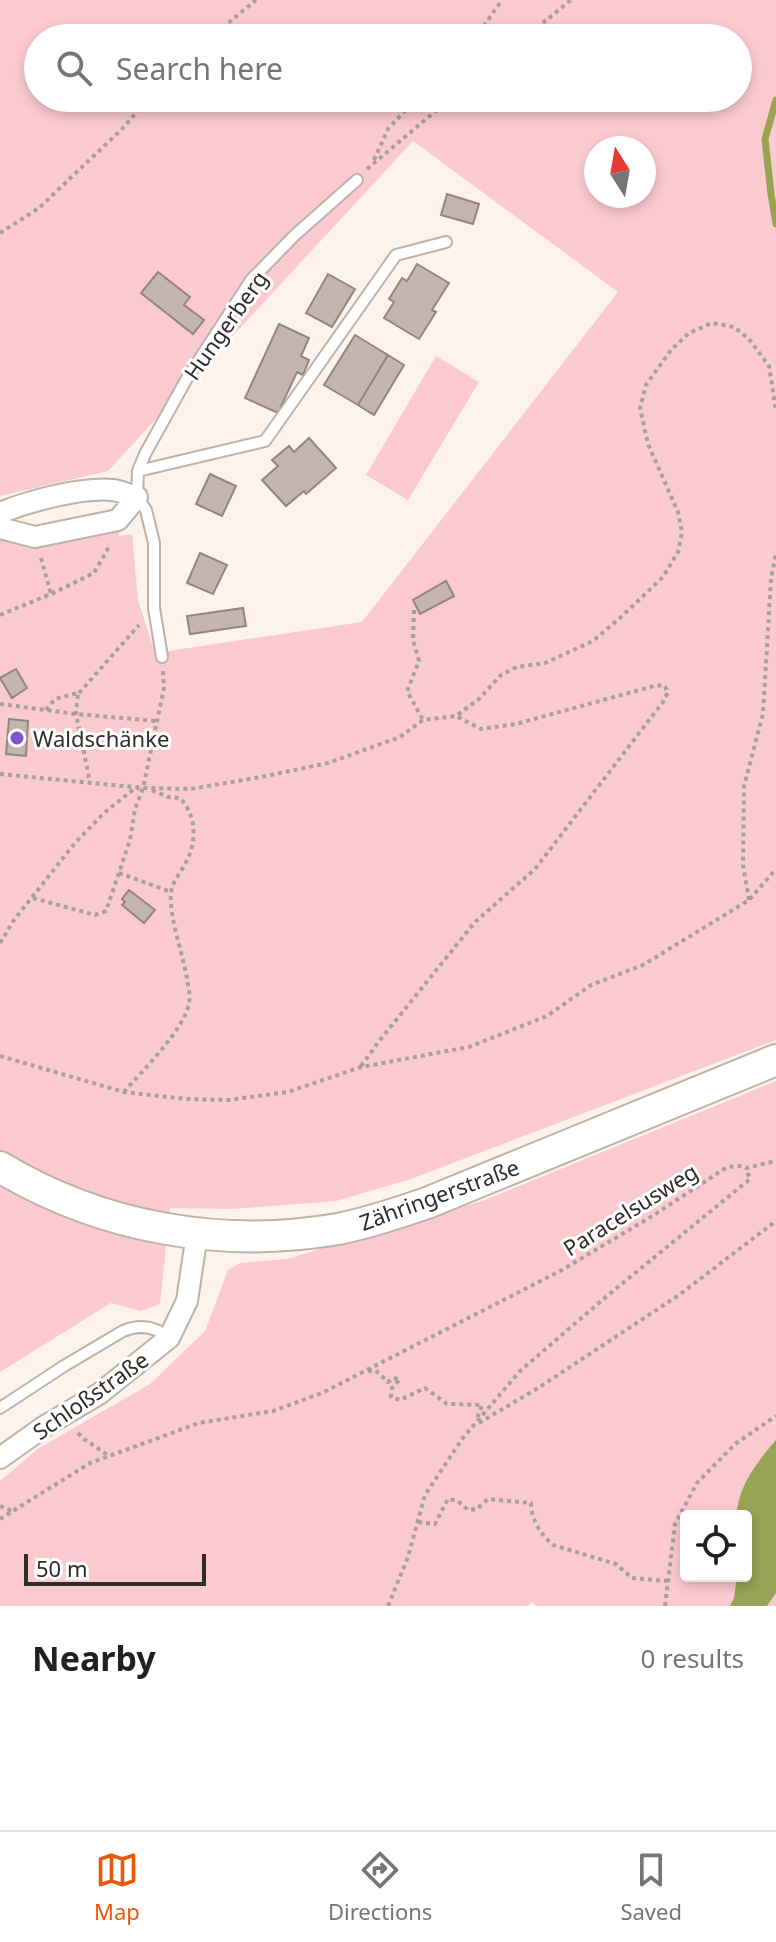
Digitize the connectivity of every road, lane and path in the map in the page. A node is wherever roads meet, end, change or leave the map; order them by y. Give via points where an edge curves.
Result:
1 (256, 0) edge
2 (502, 0) edge
3 (571, 0) edge
4 (227, 24) edge
5 (484, 24) edge
6 (541, 24) edge
7 (137, 112) edge
8 (404, 112) edge
9 (434, 112) edge
10 (373, 162) junction
11 (357, 180) joint
12 (0, 233) edge
13 (446, 242) dead end
14 (776, 411) edge
15 (138, 471) junction
16 (137, 497) junction
17 (0, 513) edge
18 (118, 520) junction
19 (0, 528) edge
20 (35, 537) junction
21 (776, 553) edge
22 (51, 594) junction
23 (154, 608) junction
24 (414, 610) dead end
25 (0, 615) edge
26 (162, 657) joint
27 (78, 693) junction
28 (0, 704) edge
29 (46, 710) junction
30 (76, 714) junction
31 (456, 716) junction
32 (423, 720) junction
33 (156, 721) junction
34 (0, 774) edge
35 (90, 782) junction
36 (143, 788) junction
37 (776, 869) edge
38 (119, 873) junction
39 (171, 892) junction
40 (32, 898) junction
41 (749, 900) junction
42 (0, 943) edge
43 (0, 1056) edge
44 (776, 1060) edge
45 (361, 1067) junction
46 (124, 1092) junction
47 (776, 1161) edge
48 (0, 1167) edge
49 (746, 1168) junction
50 (776, 1221) edge
51 (197, 1234) junction
52 (169, 1338) junction
53 (358, 1374) junction
54 (0, 1408) edge
55 (68, 1413) junction
56 (776, 1416) edge
57 (474, 1426) junction
58 (109, 1456) junction
59 (0, 1458) edge
60 (0, 1506) edge
61 (12, 1511) junction
62 (0, 1519) edge
63 (418, 1522) junction
64 (667, 1581) junction
65 (388, 1606) edge
66 (665, 1606) edge

1 - 4 path
2 - 5 path
3 - 6 path
7 - 12 path via 39,208
8 - 10 path via 388,129
9 - 10 path
10 - 11 path
11 - 15 lane, Hungerberg via 251,280 186,380
13 - 15 lane via 396,255 265,441
14 - 31 path via 769,366 734,327 712,323 689,333 671,350 646,385 640,408 648,444 678,512 678,552 663,577 593,641 501,675
15 - 16 lane, Hungerberg
16 - 17 street via 114,490 80,492
16 - 18 street
16 - 23 lane via 154,543
18 - 20 street
18 - 22 path via 94,573
19 - 20 street
20 - 22 path
21 - 41 path via 763,714 744,786 743,865
22 - 25 path
23 - 26 lane
23 - 27 path
24 - 32 path via 419,661 407,691
26 - 33 path via 164,688
27 - 29 path via 55,699
27 - 30 path
28 - 29 path
29 - 30 path
30 - 33 path
30 - 35 path
31 - 32 path
31 - 45 path via 481,729 654,686 664,685 668,692 535,869 475,922
32 - 36 path via 400,737 328,763 190,789
33 - 36 path
34 - 35 path
35 - 36 path
36 - 38 path
36 - 39 path via 180,798 193,820 193,849
36 - 40 path via 134,789 104,813
37 - 41 path
38 - 39 path
38 - 40 path via 106,911 95,915
39 - 46 path via 189,1004 166,1043
40 - 42 path
41 - 45 path via 643,965 591,985 547,1016 469,1047
43 - 46 path
44 - 51 main road, Zähringerstraße via 384,1218 292,1235
45 - 46 path via 288,1092 240,1100
47 - 49 path
48 - 51 main road, Zähringerstraße via 69,1202 116,1218
49 - 53 path, Paracelsusweg via 727,1167 562,1270
49 - 57 path, Paracelsusweg via 750,1179 520,1371
50 - 57 path via 679,1295
51 - 52 street, Schloßstraße via 187,1301
52 - 54 lane via 153,1328 123,1331
52 - 55 street, Schloßstraße
53 - 57 path via 375,1370 388,1382 400,1379 391,1397 400,1400 425,1388 447,1404 482,1405
53 - 58 path, Paracelsusweg via 273,1411 199,1423
55 - 58 path via 84,1439
55 - 59 street, Schloßstraße
56 - 64 path via 735,1444 697,1483 675,1524
57 - 63 path, Paracelsusweg via 425,1495
58 - 61 path, Paracelsusweg
60 - 61 path
61 - 62 path, Paracelsusweg
63 - 64 path via 435,1524 448,1499 468,1510 488,1499 531,1503 531,1514 553,1545 616,1564 632,1578
63 - 65 path, Paracelsusweg
64 - 66 path

